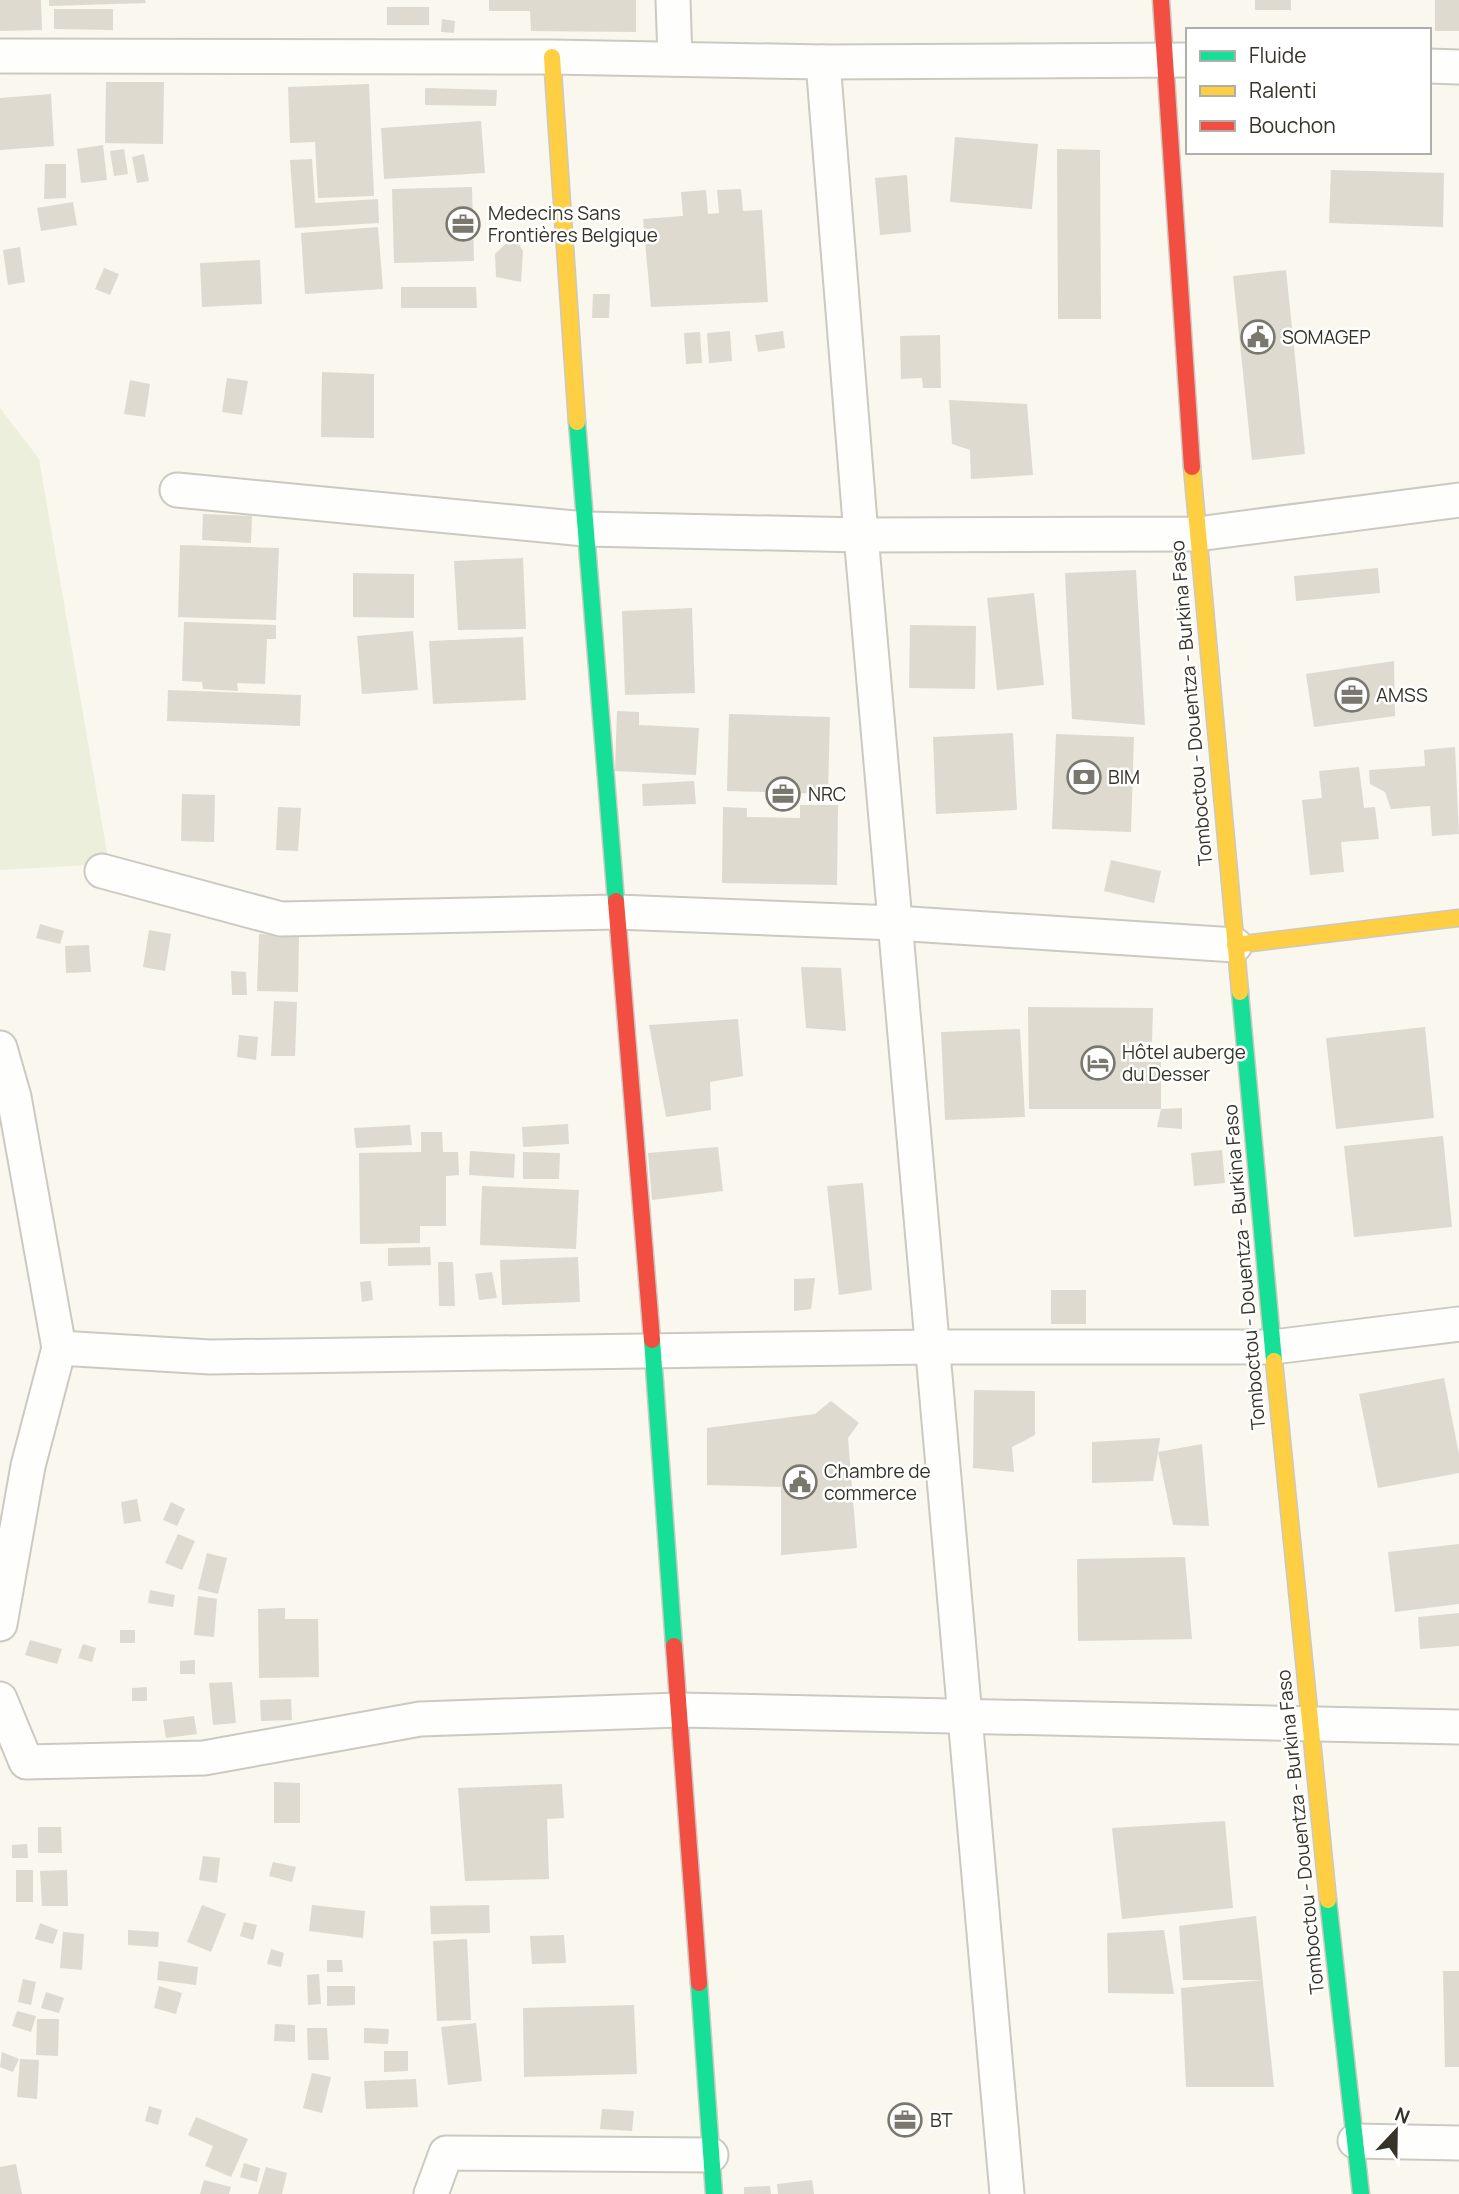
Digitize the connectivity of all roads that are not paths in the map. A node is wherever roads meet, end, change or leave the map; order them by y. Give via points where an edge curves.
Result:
1 (673, 0) edge
2 (1161, 0) edge
3 (0, 56) edge
4 (552, 57) junction
5 (675, 59) junction
6 (1176, 60) edge
7 (823, 62) junction
8 (1431, 66) edge
9 (1459, 67) edge
10 (177, 490) dead end
11 (1459, 500) edge
12 (585, 529) junction
13 (1197, 534) junction
14 (861, 535) junction
15 (102, 871) dead end
16 (618, 912) junction
17 (1459, 918) edge
18 (895, 923) junction
19 (1235, 945) junction
20 (0, 1048) edge
21 (1459, 1324) edge
22 (933, 1347) junction
23 (1273, 1347) junction
24 (59, 1348) junction
25 (653, 1351) junction
26 (0, 1625) edge
27 (0, 1699) edge
28 (679, 1710) junction
29 (965, 1716) junction
30 (1308, 1723) junction
31 (1459, 1727) edge
32 (1355, 2141) junction
33 (1459, 2143) edge
34 (711, 2155) junction
35 (431, 2194) edge
36 (713, 2194) edge
37 (1007, 2194) edge
38 (1361, 2194) edge

1 - 5 street
2 - 6 main road, Tomboctou - Douentza - Burkina Faso
3 - 4 street
4 - 5 street
4 - 12 main road
5 - 7 street
6 - 7 street
6 - 13 main road, Tomboctou - Douentza - Burkina Faso
7 - 14 street
8 - 9 street
10 - 12 street
11 - 13 street
12 - 14 street
12 - 16 main road
13 - 14 street
13 - 19 main road, Tomboctou - Douentza - Burkina Faso
14 - 18 street
15 - 16 street via 281,919
16 - 18 street
16 - 25 main road
17 - 19 main road
18 - 19 street
18 - 22 street
19 - 23 main road, Tomboctou - Douentza - Burkina Faso
20 - 24 street via 14,1097
21 - 23 street
22 - 23 street
22 - 25 street
22 - 29 street
23 - 30 main road, Tomboctou - Douentza - Burkina Faso
24 - 25 street via 210,1357
24 - 26 street via 28,1466
25 - 28 main road
27 - 28 street via 26,1762 204,1758 419,1719
28 - 29 street
28 - 34 main road
29 - 30 street
29 - 37 street
30 - 31 street
30 - 32 main road, Tomboctou - Douentza - Burkina Faso
32 - 33 street
32 - 38 main road, Tomboctou - Douentza - Burkina Faso
34 - 35 street via 446,2153
34 - 36 main road

